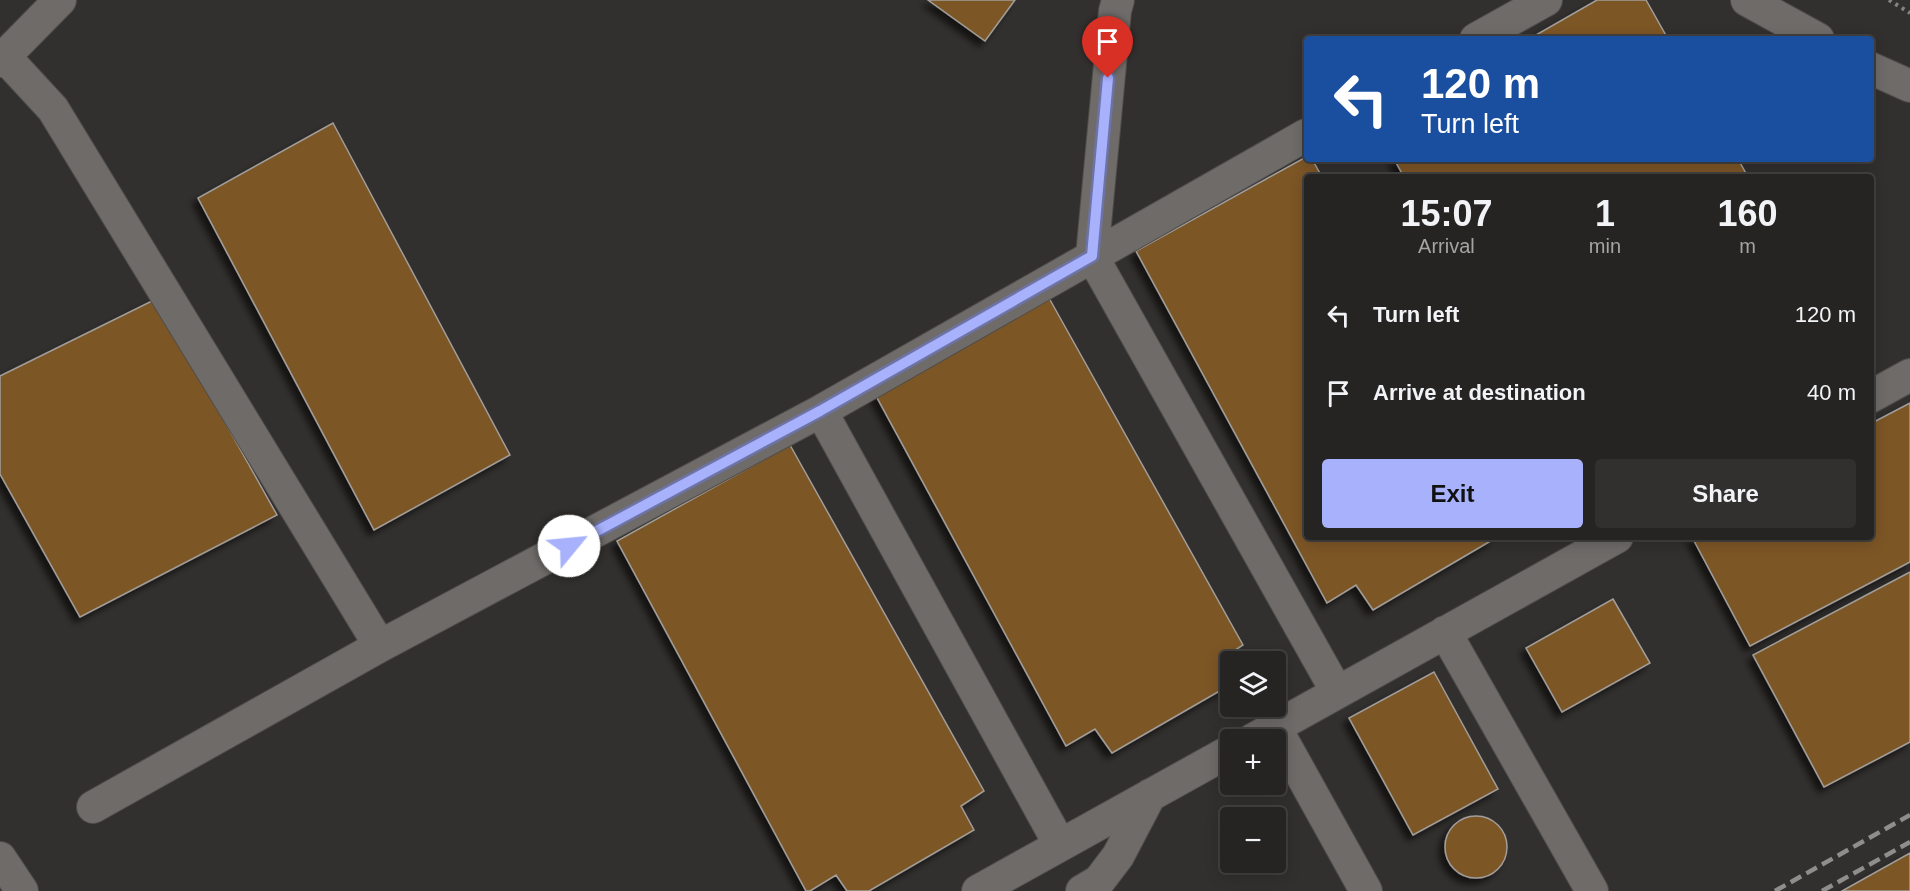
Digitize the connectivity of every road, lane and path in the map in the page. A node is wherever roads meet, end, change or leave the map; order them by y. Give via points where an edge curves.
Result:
1 (60, 0) edge
2 (1118, 0) edge
3 (1546, 0) edge
4 (1747, 0) edge
5 (1889, 0) edge
6 (1910, 12) edge
7 (1481, 36) edge
8 (1813, 36) edge
9 (3, 59) edge
10 (1874, 70) edge
11 (1910, 86) edge
12 (1304, 136) edge
13 (1092, 256) junction
14 (1910, 375) edge
15 (1874, 395) edge
16 (820, 411) junction
17 (1612, 540) edge
18 (1445, 632) junction
19 (380, 646) junction
20 (1337, 692) junction
21 (1270, 729) edge
22 (1220, 756) edge
23 (1286, 768) edge
24 (1150, 795) junction
25 (93, 807) dead end
26 (1060, 845) junction
27 (0, 858) edge
28 (22, 891) edge
29 (978, 891) edge
30 (1082, 891) edge
31 (1366, 891) edge
32 (1593, 891) edge

1 - 9 street
2 - 13 street
3 - 7 street
4 - 8 street
5 - 6 path
9 - 19 street via 53,109
10 - 11 street
12 - 13 street
13 - 16 street
13 - 20 street
14 - 15 street
16 - 19 street
16 - 26 street
17 - 18 street
18 - 20 street
18 - 32 street
19 - 25 street
20 - 21 street
22 - 24 street
23 - 31 street
24 - 26 street
24 - 30 street via 1118,856 1099,881
26 - 29 street
27 - 28 street

